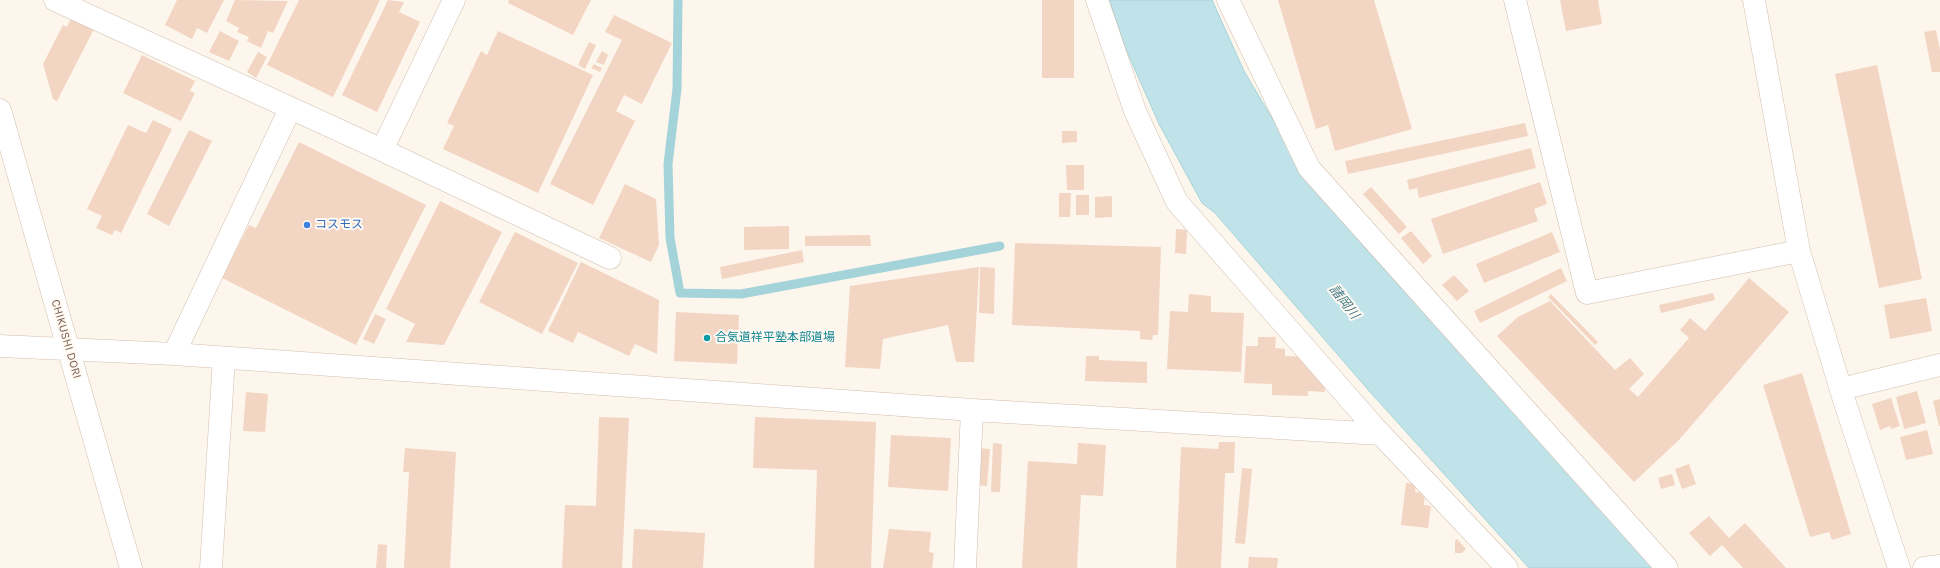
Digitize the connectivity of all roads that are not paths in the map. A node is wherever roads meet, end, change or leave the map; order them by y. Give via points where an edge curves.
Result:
1 (55, 0) edge
2 (454, 0) edge
3 (1097, 0) edge
4 (1228, 0) edge
5 (1515, 0) edge
6 (1754, 0) edge
7 (290, 109) junction
8 (0, 110) edge
9 (382, 150) junction
10 (1799, 251) junction
11 (610, 258) dead end
12 (0, 346) edge
13 (69, 348) junction
14 (174, 354) junction
15 (224, 358) junction
16 (1940, 364) edge
17 (1840, 389) junction
18 (972, 410) junction
19 (1381, 434) junction
20 (1940, 566) edge
21 (131, 568) edge
22 (211, 568) edge
23 (965, 568) edge
24 (1507, 568) edge
25 (1667, 568) edge
26 (1899, 568) edge
27 (1924, 568) edge

1 - 7 street
2 - 9 street
3 - 19 street via 1135,111 1177,202
4 - 25 street via 1309,168
5 - 10 street via 1586,293
6 - 10 street
7 - 9 street
7 - 14 street
8 - 13 street, CHIKUSHI DORI
9 - 11 street
10 - 17 street
12 - 13 street
13 - 14 street
13 - 21 street, CHIKUSHI DORI
14 - 15 street
15 - 18 street
15 - 22 street
16 - 17 street
17 - 26 street
18 - 19 street
18 - 23 street
19 - 24 street
20 - 27 street

